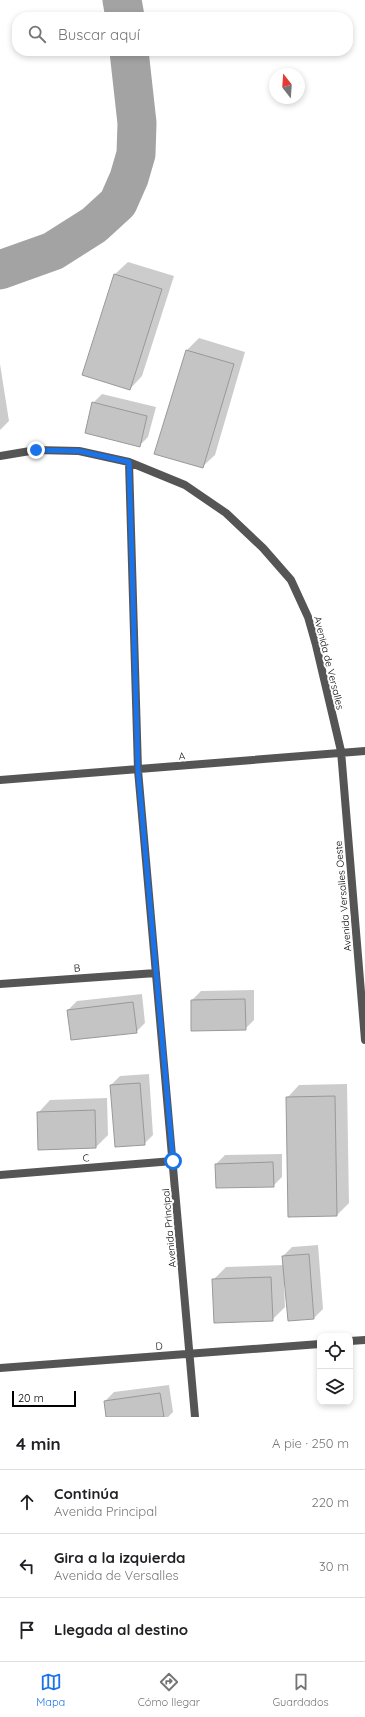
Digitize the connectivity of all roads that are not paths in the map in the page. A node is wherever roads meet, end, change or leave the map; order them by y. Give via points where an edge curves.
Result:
1 (0, 456) edge
2 (129, 462) junction
3 (341, 751) junction
4 (365, 751) edge
5 (138, 770) junction
6 (0, 780) edge
7 (156, 973) junction
8 (0, 984) edge
9 (365, 1040) edge
10 (173, 1161) junction
11 (0, 1175) edge
12 (365, 1340) edge
13 (353, 1341) edge
14 (317, 1344) edge
15 (190, 1354) junction
16 (0, 1368) edge
17 (195, 1417) edge

1 - 2 street, Avenida de Versalles via 36,450 79,451
2 - 3 street, Avenida de Versalles via 185,485 226,513 263,548 291,580 308,617
2 - 5 street, Avenida Principal
3 - 4 street, A
3 - 5 street, A
3 - 9 street, Avenida Versalles Oeste
5 - 6 street, A
5 - 7 street, Avenida Principal
7 - 8 street, B
7 - 10 street, Avenida Principal
10 - 11 street, C
10 - 15 street, Avenida Principal
12 - 13 street
14 - 15 street, D
15 - 16 street, D
15 - 17 street, Avenida Principal

